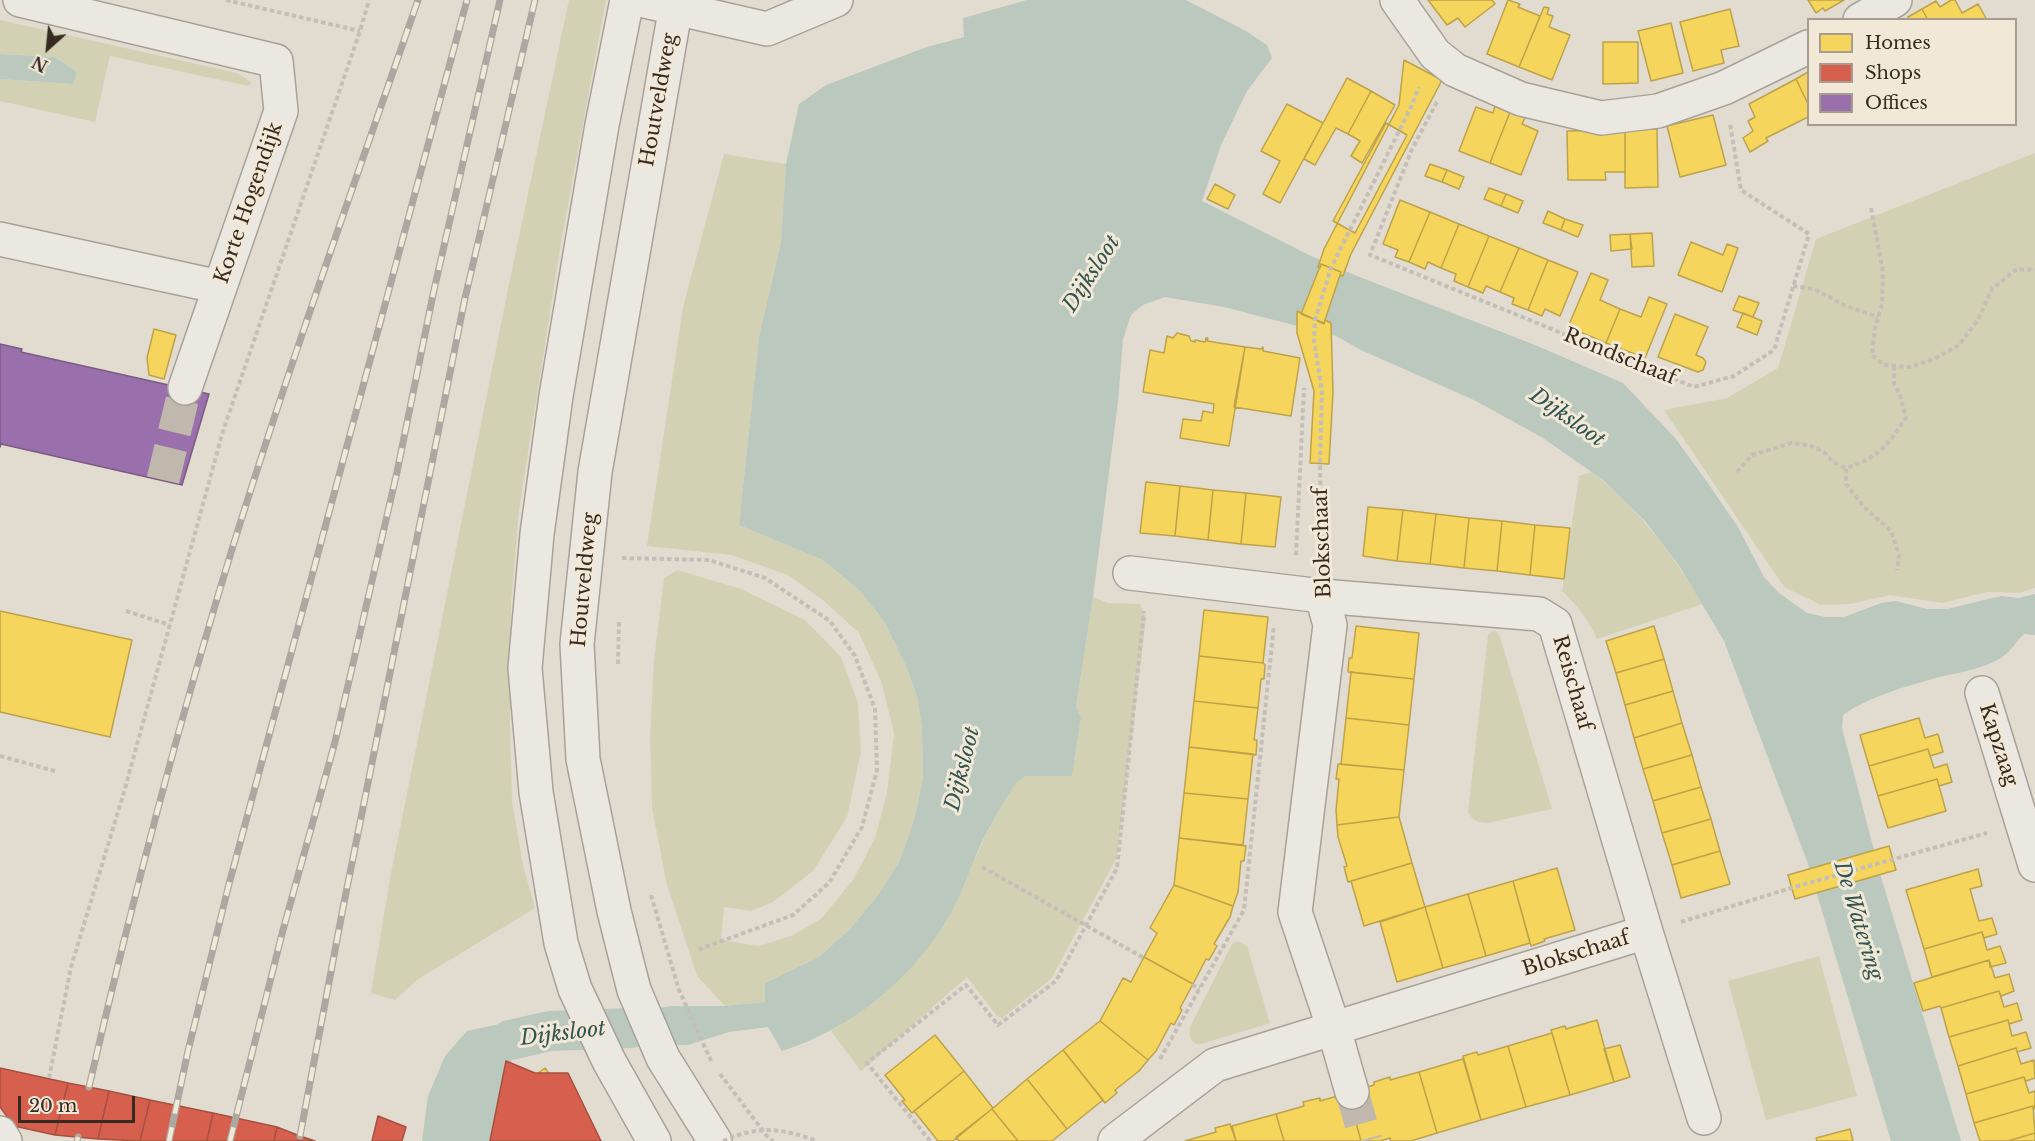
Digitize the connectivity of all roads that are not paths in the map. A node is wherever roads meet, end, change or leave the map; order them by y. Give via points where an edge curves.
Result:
1 (20, 0) edge
2 (627, 0) edge
3 (640, 0) edge
4 (836, 0) edge
5 (1397, 0) edge
6 (1895, 0) edge
7 (676, 4) edge
8 (1864, 18) edge
9 (1807, 47) edge
10 (0, 239) edge
11 (220, 287) junction
12 (185, 388) tunnel mouth
13 (1140, 574) road end
14 (1322, 596) junction
15 (1982, 693) dead end
16 (2029, 821) edge
17 (2035, 865) edge
18 (1646, 932) junction
19 (1334, 1029) junction
20 (1352, 1092) tunnel mouth
21 (1704, 1118) dead end
22 (0, 1132) edge
23 (5, 1141) edge
24 (654, 1141) edge
25 (715, 1141) edge
26 (1115, 1141) edge

1 - 11 street, Korte Hogendijk via 276,61 281,111
2 - 24 street via 556,396 537,534 525,668 536,792 561,944 575,989 609,1061
3 - 7 street
4 - 7 street via 766,29
5 - 9 street via 1435,54 1455,70 1521,99 1601,118 1658,111 1724,88
6 - 8 street
7 - 25 street, Houtveldweg via 595,472 577,644 583,759 634,990 663,1058
10 - 11 street
11 - 12 street, Korte Hogendijk
13 - 14 street, Reischaaf
14 - 18 street, Reischaaf via 1539,614 1555,624
14 - 19 street, Blokschaaf via 1330,625 1295,912
15 - 16 street, Kapzaag
16 - 17 street, Kapzaag
18 - 19 street, Blokschaaf
18 - 21 street, Reischaaf
19 - 20 street
19 - 26 street, Blokschaaf via 1215,1065
22 - 23 street

